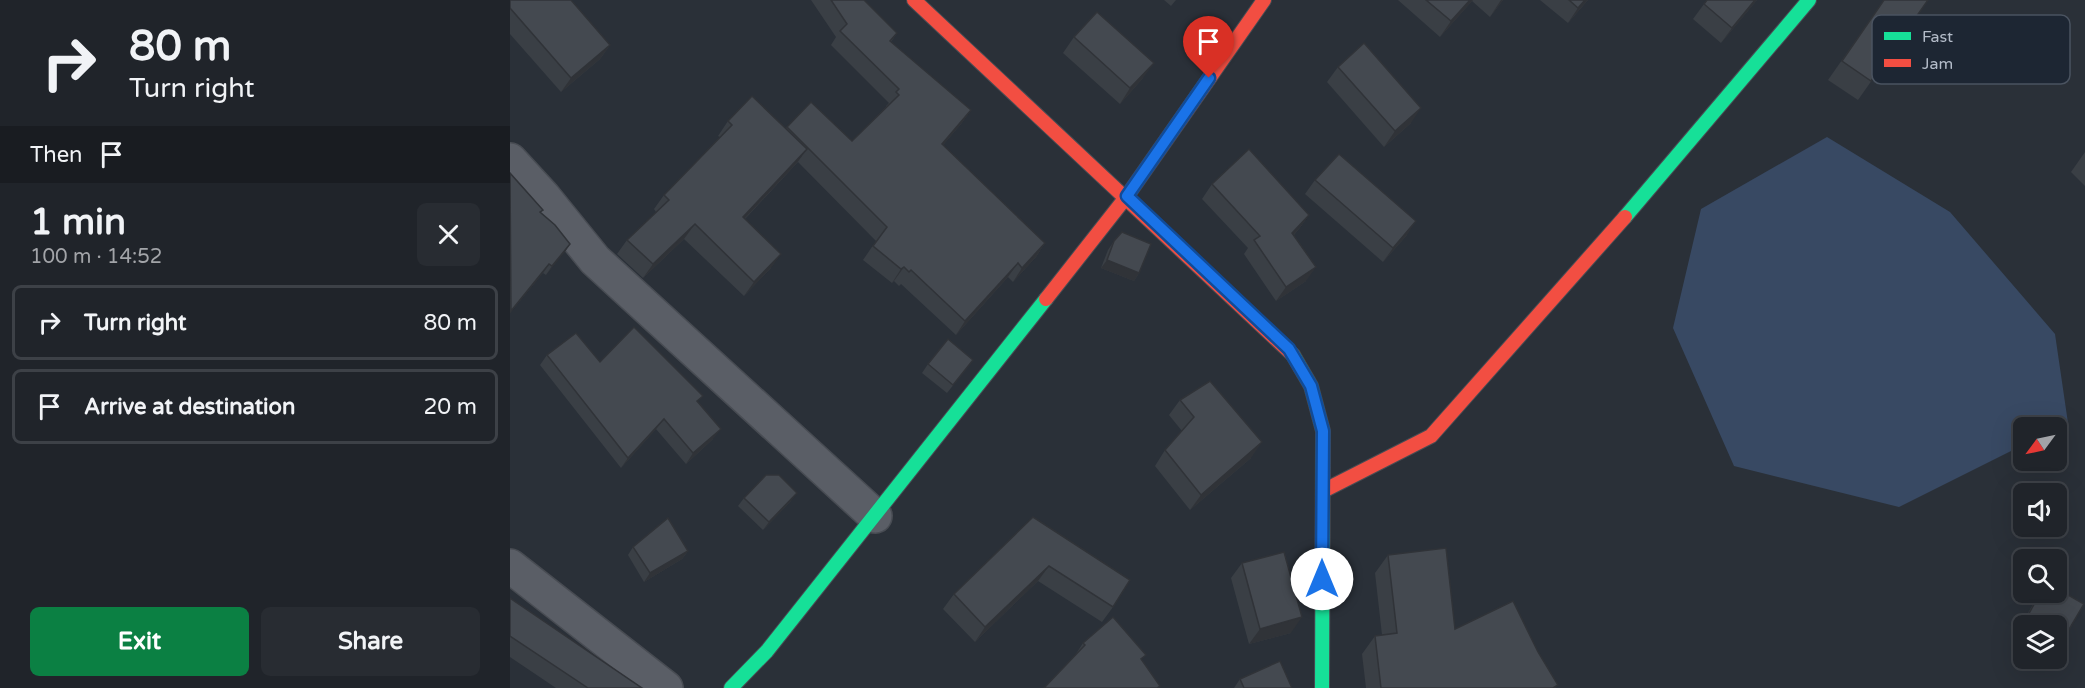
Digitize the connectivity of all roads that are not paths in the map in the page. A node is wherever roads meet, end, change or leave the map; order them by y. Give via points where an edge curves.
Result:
1 (914, 0) edge
2 (1264, 0) edge
3 (1809, 0) edge
4 (510, 160) edge
5 (1127, 196) junction
6 (1323, 491) junction
7 (875, 516) junction
8 (510, 566) edge
9 (666, 688) edge
10 (731, 688) edge
11 (1322, 688) edge

1 - 5 street
2 - 5 street
3 - 6 street via 1608,237 1431,436
4 - 7 street via 595,260
5 - 6 street via 1289,349 1311,386 1323,431
5 - 7 street
6 - 11 street
7 - 10 street via 767,651
8 - 9 street

